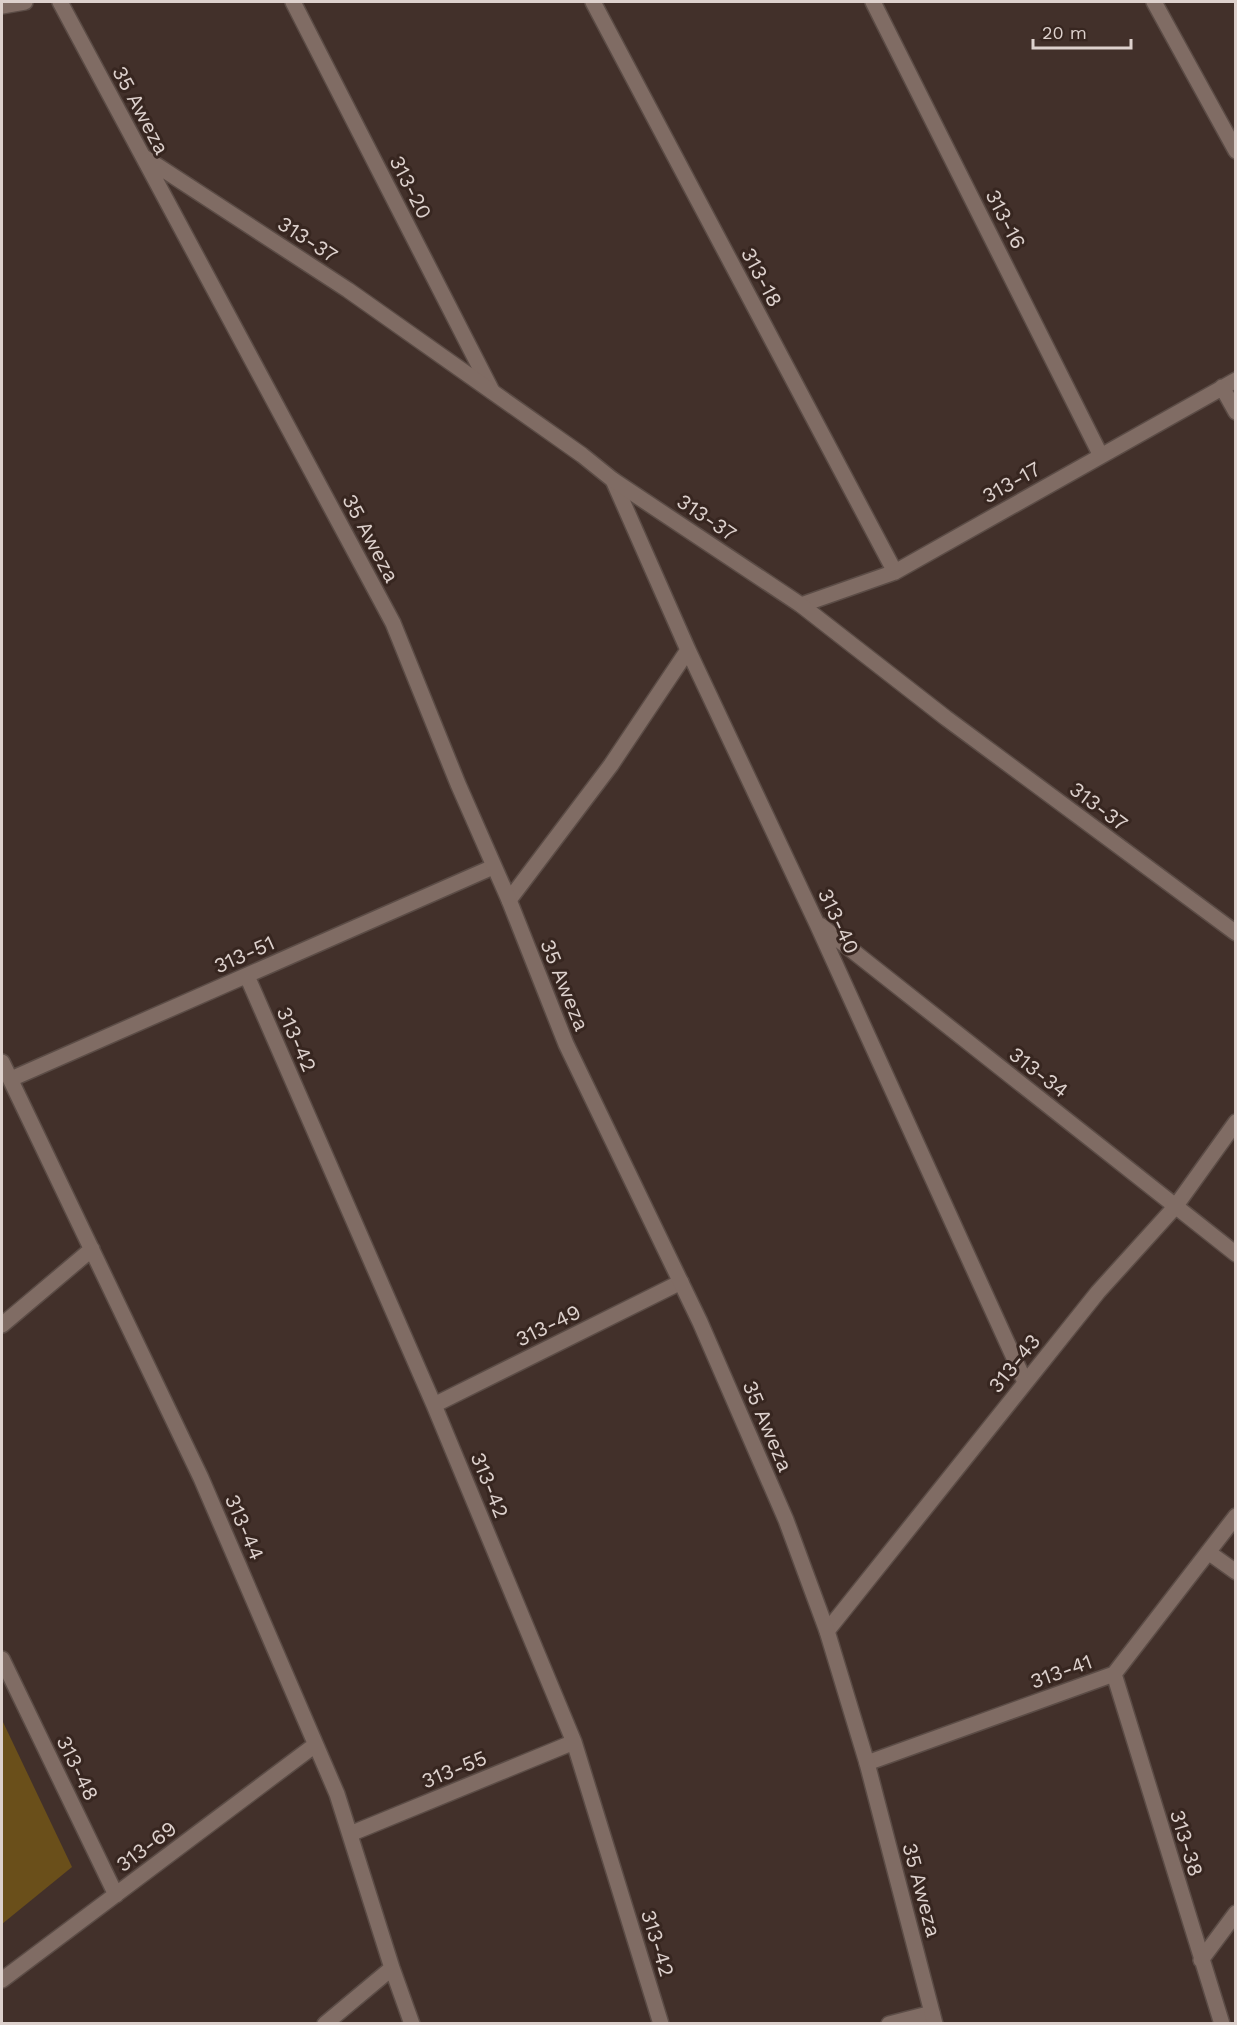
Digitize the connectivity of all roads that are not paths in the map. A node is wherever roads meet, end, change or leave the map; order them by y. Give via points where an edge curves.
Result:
1 (26, 2) edge
2 (60, 2) edge
3 (293, 2) edge
4 (592, 2) edge
5 (873, 2) edge
6 (1154, 2) edge
7 (2, 6) edge
8 (1236, 151) edge
9 (141, 156) junction
10 (1229, 383) edge
11 (492, 391) junction
12 (1236, 412) edge
13 (1101, 456) junction
14 (613, 480) junction
15 (895, 572) junction
16 (801, 605) junction
17 (688, 650) junction
18 (493, 867) junction
19 (509, 900) junction
20 (818, 924) junction
21 (1236, 933) edge
22 (247, 976) junction
23 (2, 1062) edge
24 (11, 1079) junction
25 (1236, 1122) edge
26 (1176, 1207) junction
27 (92, 1249) junction
28 (1236, 1254) edge
29 (681, 1282) junction
30 (2, 1325) edge
31 (1025, 1382) junction
32 (434, 1405) junction
33 (1236, 1516) edge
34 (1208, 1552) junction
35 (1236, 1572) edge
36 (827, 1631) junction
37 (2, 1659) edge
38 (1114, 1674) junction
39 (574, 1742) junction
40 (315, 1745) junction
41 (867, 1763) junction
42 (350, 1834) junction
43 (116, 1895) junction
44 (1236, 1913) edge
45 (1201, 1960) junction
46 (392, 1968) junction
47 (2, 1980) edge
48 (934, 2018) edge
49 (325, 2024) edge
50 (412, 2024) edge
51 (661, 2024) edge
52 (889, 2024) edge
53 (1222, 2024) edge

1 - 7 street
2 - 9 street, 35 Aweza
3 - 11 street, 313-20
4 - 15 street, 313-18
5 - 13 street, 313-16
6 - 8 street
9 - 11 street, 313-37 via 348,290
9 - 18 street, 35 Aweza via 393,623
10 - 12 street
10 - 13 street, 313-17
11 - 14 street, 313-37
13 - 15 street, 313-17
14 - 16 street, 313-37
14 - 17 street, 313-40
15 - 16 street, 313-17
16 - 21 street, 313-37 via 945,718
17 - 19 street via 611,765
17 - 20 street, 313-40
18 - 19 street, 35 Aweza
18 - 22 street, 313-51
19 - 29 street, 35 Aweza via 566,1044
20 - 26 street, 313-34
20 - 31 street, 313-40
22 - 24 street, 313-51
22 - 32 street, 313-42
23 - 24 street, 313-44
24 - 27 street, 313-44
25 - 26 street, 313-43
26 - 28 street, 313-34
26 - 31 street, 313-43 via 1098,1292
27 - 30 street
27 - 40 street, 313-44 via 201,1478
29 - 32 street, 313-49
29 - 36 street, 35 Aweza via 786,1520
31 - 36 street, 313-43
32 - 39 street, 313-42
33 - 34 street, 313-41
34 - 35 street
34 - 38 street, 313-41
36 - 41 street, 35 Aweza
37 - 43 street, 313-48
38 - 41 street, 313-41
38 - 45 street, 313-38
39 - 42 street, 313-55
39 - 51 street, 313-42
40 - 42 street, 313-44
40 - 43 street, 313-69
41 - 48 street, 35 Aweza
42 - 46 street, 313-44
43 - 47 street, 313-69
44 - 45 street
45 - 53 street, 313-38
46 - 49 street
46 - 50 street, 313-44
48 - 52 street

